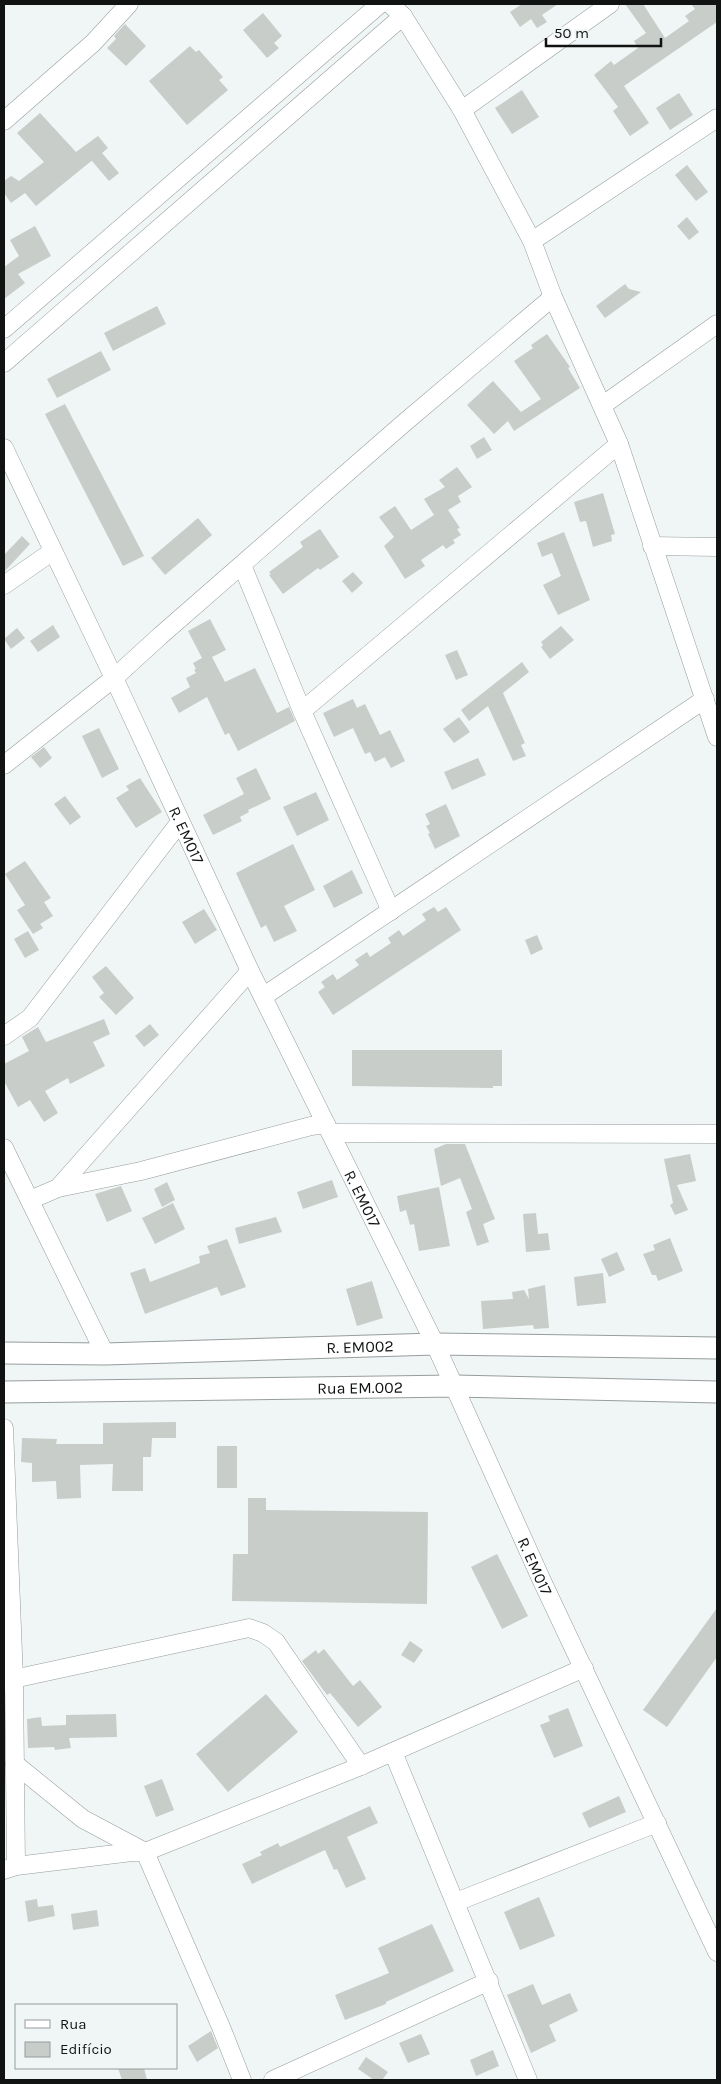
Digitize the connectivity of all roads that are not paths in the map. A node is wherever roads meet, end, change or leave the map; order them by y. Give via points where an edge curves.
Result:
1 (129, 4) edge
2 (380, 4) edge
3 (610, 4) edge
4 (397, 10) edge
5 (462, 110) junction
6 (717, 118) edge
7 (4, 121) edge
8 (532, 241) junction
9 (553, 297) junction
10 (717, 324) edge
11 (4, 329) edge
12 (4, 363) edge
13 (603, 405) junction
14 (619, 444) junction
15 (4, 448) edge
16 (652, 546) junction
17 (717, 547) edge
18 (53, 551) junction
19 (242, 565) junction
20 (4, 585) edge
21 (114, 678) junction
22 (705, 699) junction
23 (302, 710) junction
24 (717, 737) edge
25 (4, 765) edge
26 (180, 822) junction
27 (391, 911) junction
28 (250, 971) junction
29 (264, 996) junction
30 (4, 1036) edge
31 (329, 1128) junction
32 (717, 1134) edge
33 (4, 1148) edge
34 (58, 1188) junction
35 (30, 1200) junction
36 (435, 1344) junction
37 (717, 1348) edge
38 (4, 1353) edge
39 (105, 1354) junction
40 (455, 1386) junction
41 (4, 1392) edge
42 (717, 1392) edge
43 (4, 1428) edge
44 (584, 1668) junction
45 (9, 1680) edge
46 (393, 1752) junction
47 (15, 1764) junction
48 (361, 1766) junction
49 (657, 1823) junction
50 (145, 1852) junction
51 (10, 1868) edge
52 (456, 1902) junction
53 (717, 1952) edge
54 (489, 1981) junction
55 (242, 2080) edge
56 (273, 2080) edge
57 (528, 2080) edge

1 - 7 street via 93,43
2 - 11 street
3 - 5 street
4 - 5 street
4 - 12 street
5 - 8 street
6 - 8 street
8 - 9 street
9 - 13 street
9 - 19 street
10 - 13 street
13 - 14 street
14 - 16 street
14 - 23 street
15 - 18 street, R. EM017
16 - 17 street
16 - 22 street
18 - 20 street
18 - 21 street, R. EM017
19 - 21 street
19 - 23 street
21 - 25 street
21 - 26 street, R. EM017
22 - 24 street
22 - 27 street
23 - 27 street
26 - 28 street, R. EM017
26 - 30 street via 30,1018
27 - 29 street
28 - 29 street, R. EM017
28 - 34 street
29 - 31 street, R. EM017
31 - 32 street
31 - 34 street via 311,1126 141,1171
31 - 36 street, R. EM017
33 - 35 street
34 - 35 street
35 - 39 street
36 - 37 street, R. EM002
36 - 39 street, R. EM002
36 - 40 street, R. EM017
38 - 39 street, R. EM002
40 - 41 street, Rua EM.002
40 - 42 street, Rua EM.002
40 - 44 street, R. EM017
43 - 45 street
44 - 46 street
44 - 49 street, R. EM017
45 - 47 street
45 - 48 street via 249,1628 276,1642
46 - 48 street
46 - 52 street
47 - 50 street via 83,1819
47 - 51 street
48 - 50 street
49 - 52 street
49 - 53 street, R. EM017
50 - 51 street
50 - 55 street
52 - 54 street
54 - 56 street
54 - 57 street

